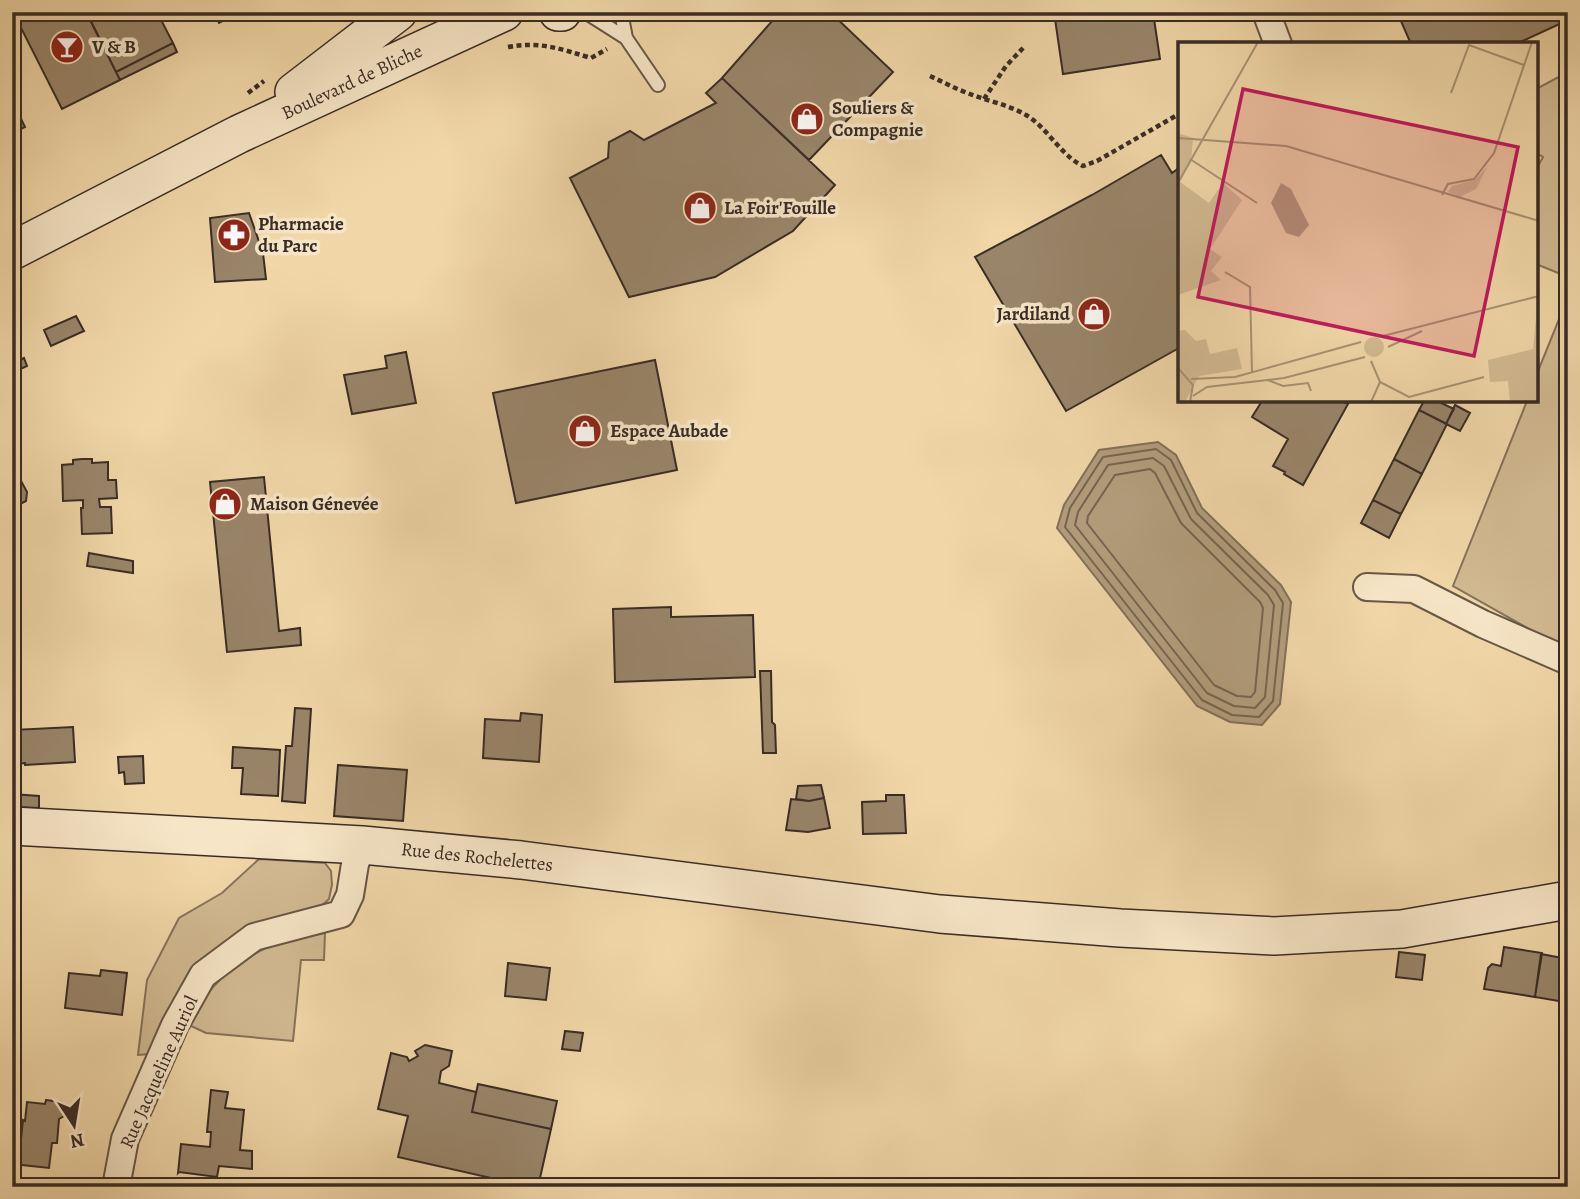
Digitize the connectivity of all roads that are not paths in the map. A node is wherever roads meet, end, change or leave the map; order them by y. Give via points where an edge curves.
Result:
1 (398, 12) edge
2 (504, 12) edge
3 (585, 12) edge
4 (621, 12) edge
5 (1266, 12) edge
6 (626, 38) junction
7 (1277, 42) edge
8 (657, 85) dead end
9 (239, 134) junction
10 (12, 251) edge
11 (1367, 587) dead end
12 (1568, 661) edge
13 (12, 826) edge
14 (362, 845) junction
15 (1568, 900) edge
16 (116, 1187) edge

1 - 9 street, Boulevard de Bliche
2 - 9 street, Boulevard de Bliche
3 - 6 lane
4 - 6 lane
5 - 7 street
6 - 8 lane
9 - 10 street, Boulevard de Bliche
11 - 12 street via 1415,589
13 - 14 street, Rue des Rochelettes
14 - 15 street, Rue des Rochelettes via 534,862 940,914 1274,936 1402,929
14 - 16 street, Rue Jacqueline Auriol via 341,914 254,937 203,975 175,1025 125,1139

